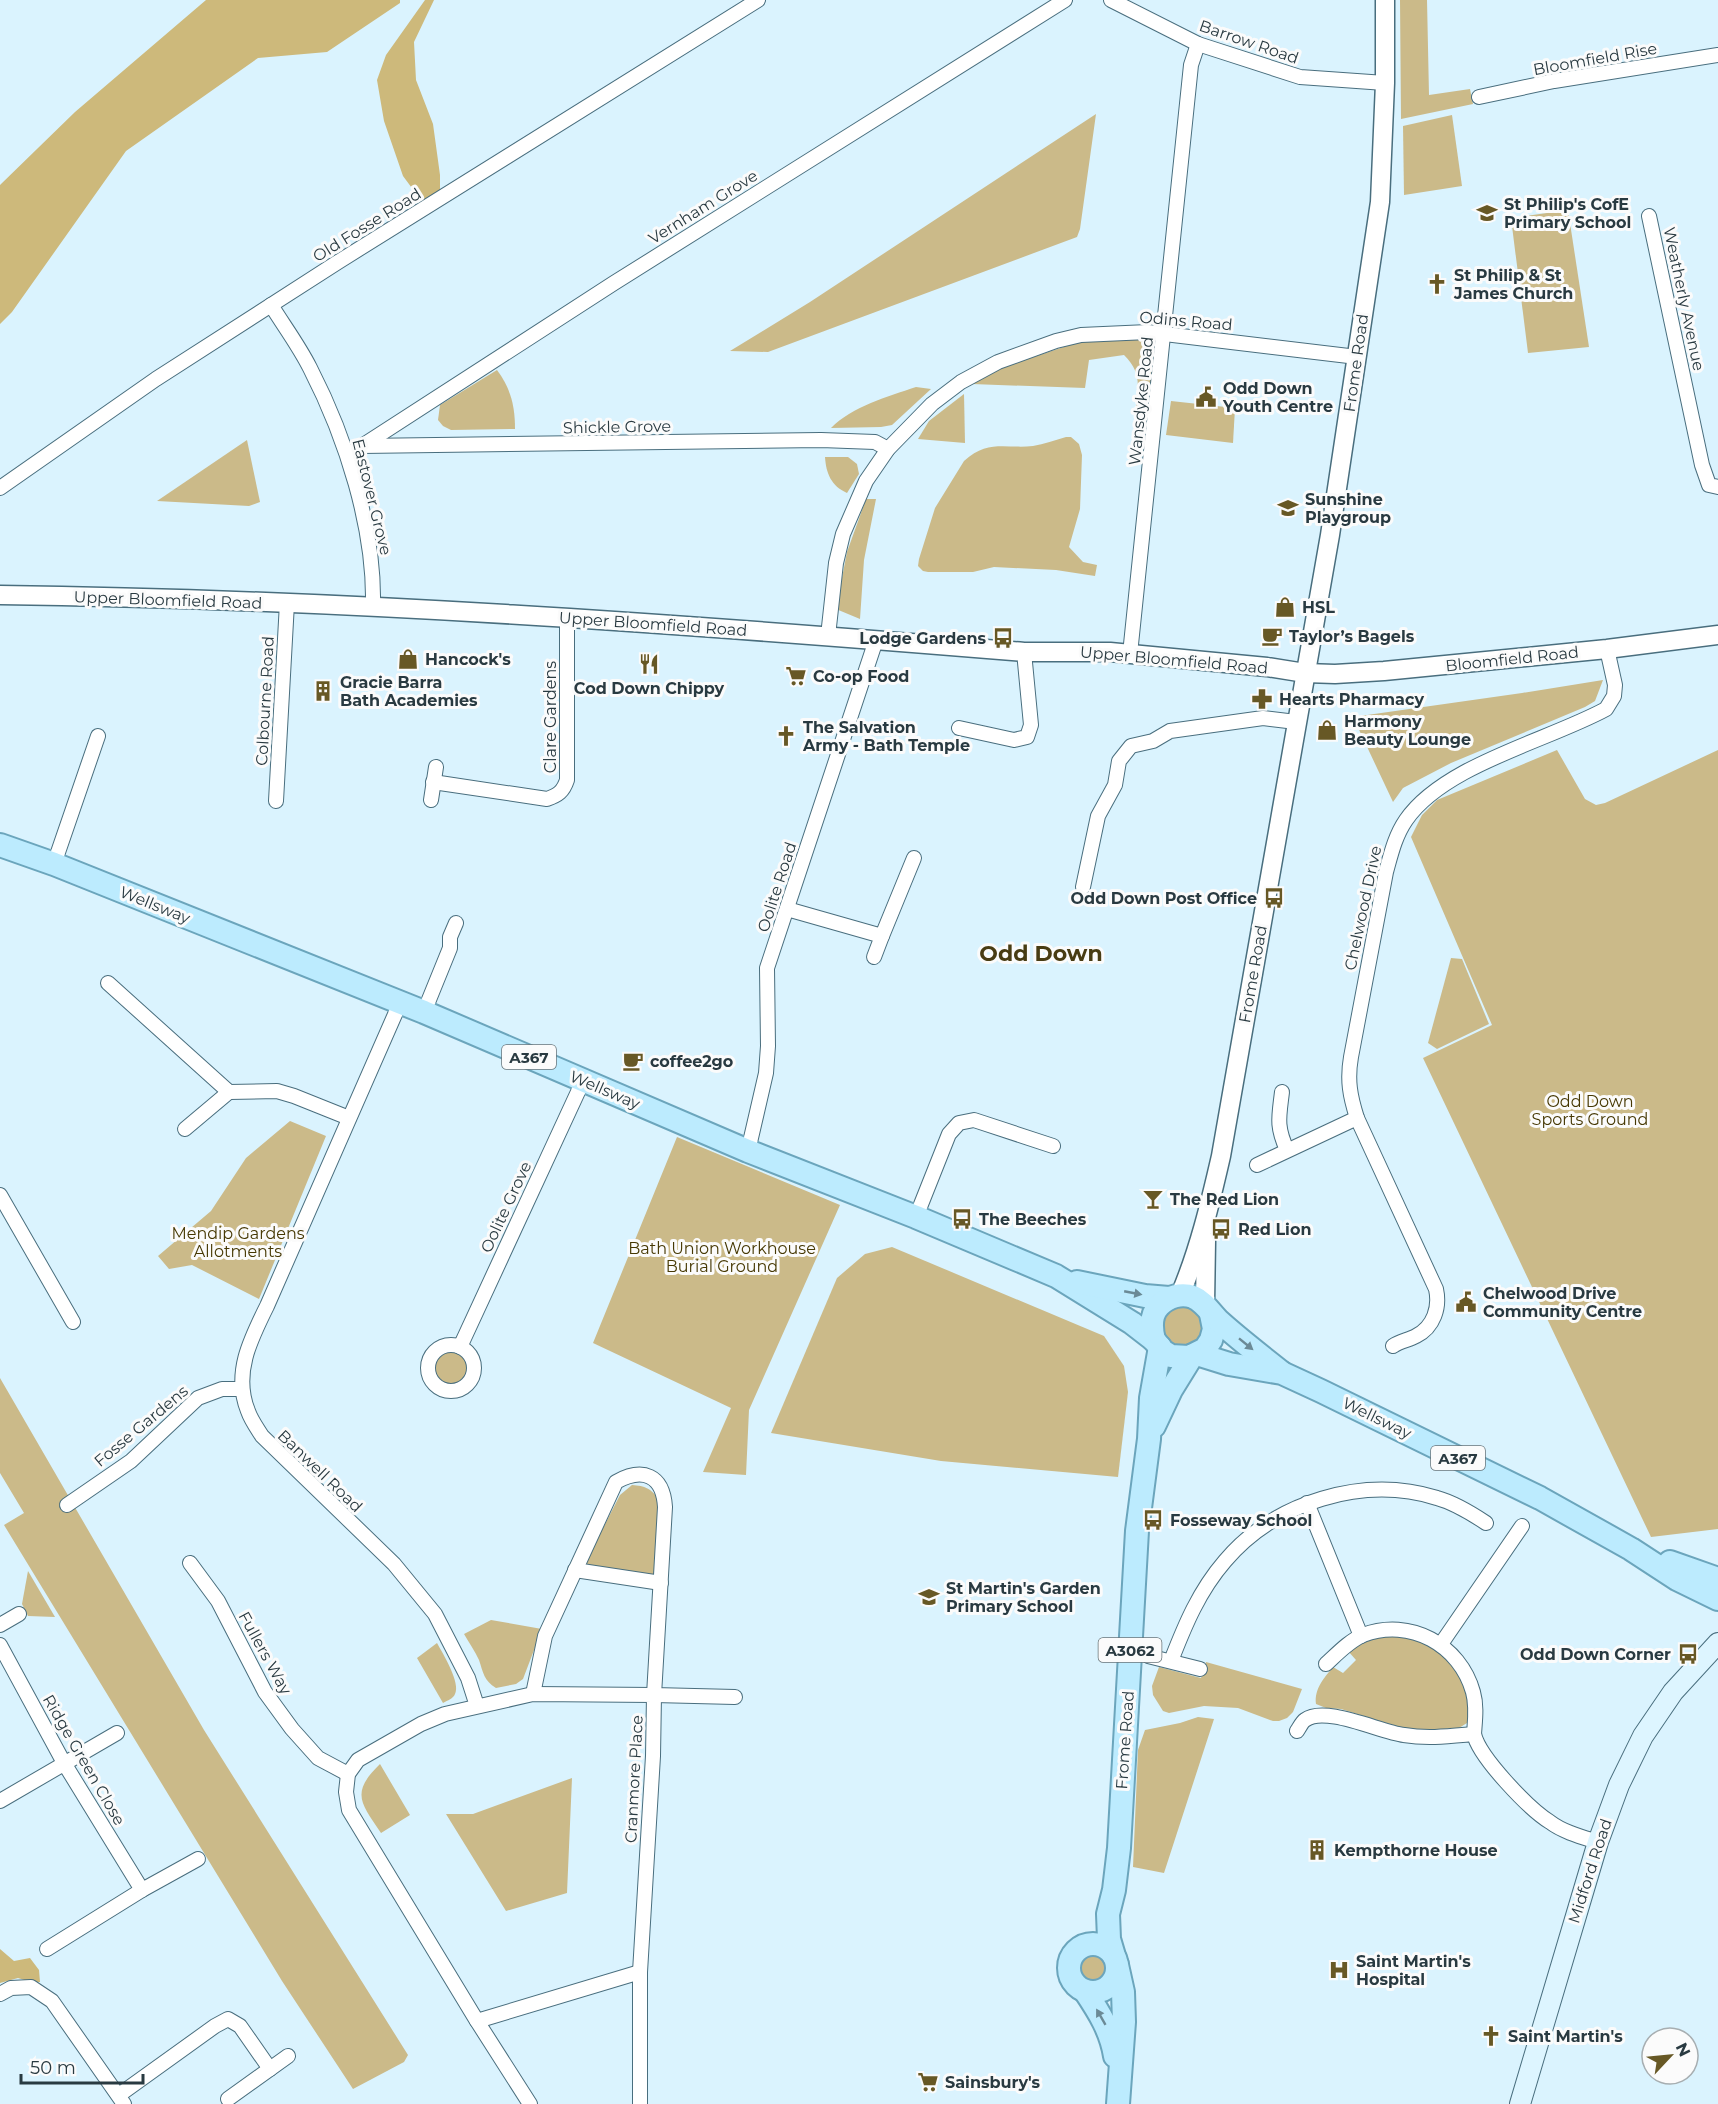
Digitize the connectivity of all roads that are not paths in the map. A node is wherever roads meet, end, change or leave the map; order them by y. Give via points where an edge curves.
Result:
1 (758, 0) edge
2 (1065, 0) edge
3 (1111, 0) edge
4 (1385, 0) edge
5 (1198, 44) junction
6 (1718, 55) edge
7 (1385, 82) junction
8 (1479, 97) dead end
9 (1649, 216) dead end
10 (272, 305) junction
11 (1165, 333) junction
12 (1357, 357) junction
13 (362, 446) junction
14 (888, 449) junction
15 (348, 455) junction
16 (1718, 487) edge
17 (0, 488) edge
18 (0, 595) edge
19 (287, 603) junction
20 (373, 607) junction
21 (567, 619) junction
22 (1718, 635) edge
23 (828, 636) junction
24 (876, 640) junction
25 (1607, 649) junction
26 (1024, 652) junction
27 (1131, 654) junction
28 (1305, 673) junction
29 (1296, 722) junction
30 (959, 728) dead end
31 (98, 736) dead end
32 (436, 767) dead end
33 (433, 782) junction
34 (431, 800) dead end
35 (276, 801) dead end
36 (0, 845) edge
37 (914, 858) dead end
38 (54, 864) junction
39 (1083, 887) dead end
40 (787, 909) junction
41 (456, 923) dead end
42 (882, 936) junction
43 (874, 957) dead end
44 (108, 983) dead end
45 (400, 1003) junction
46 (424, 1012) junction
47 (583, 1081) junction
48 (229, 1092) junction
49 (1282, 1092) dead end
50 (349, 1118) junction
51 (1357, 1118) junction
52 (185, 1129) dead end
53 (1053, 1146) dead end
54 (1287, 1150) junction
55 (748, 1151) junction
56 (1257, 1165) dead end
57 (0, 1195) edge
58 (916, 1217) junction
59 (1206, 1224) junction
60 (1056, 1276) junction
61 (1174, 1297) junction
62 (1208, 1309) junction
63 (73, 1322) dead end
64 (1157, 1344) junction
65 (1393, 1346) dead end
66 (460, 1347) dead end
67 (1194, 1355) junction
68 (1282, 1373) junction
69 (241, 1389) junction
70 (1149, 1439) junction
71 (1307, 1503) junction
72 (67, 1505) dead end
73 (1486, 1523) dead end
74 (1522, 1526) dead end
75 (1631, 1549) junction
76 (190, 1563) dead end
77 (575, 1570) junction
78 (1718, 1579) edge
79 (661, 1583) junction
80 (1718, 1599) edge
81 (19, 1614) dead end
82 (0, 1625) edge
83 (1362, 1636) junction
84 (1718, 1643) edge
85 (1441, 1644) junction
86 (0, 1645) edge
87 (1711, 1654) edge
88 (1148, 1656) dead end
89 (1171, 1661) junction
90 (1326, 1664) dead end
91 (1200, 1669) dead end
92 (533, 1694) junction
93 (654, 1695) junction
94 (735, 1697) dead end
95 (477, 1706) junction
96 (1297, 1731) dead end
97 (117, 1733) dead end
98 (1474, 1734) junction
99 (64, 1763) junction
100 (348, 1774) junction
101 (0, 1802) edge
102 (1598, 1842) junction
103 (198, 1859) dead end
104 (1117, 1862) junction
105 (142, 1890) junction
106 (1082, 1948) junction
107 (47, 1949) dead end
108 (1115, 1960) junction
109 (640, 1972) junction
110 (1085, 1990) junction
111 (0, 1994) edge
112 (477, 2021) junction
113 (288, 2056) dead end
114 (270, 2069) junction
115 (1118, 2093) edge
116 (228, 2099) dead end
117 (122, 2100) edge
118 (531, 2104) edge
119 (640, 2104) edge
120 (1520, 2104) edge

1 - 10 street, Old Fosse Road
2 - 13 street, Vernham Grove via 624,276
3 - 5 street, Barrow Road
4 - 7 street, Frome Road
5 - 7 street, Barrow Road via 1300,77
5 - 11 street, Wansdyke Road via 1191,65
6 - 8 street, Bloomfield Rise
7 - 12 street, Frome Road via 1380,202
9 - 16 street, Weatherly Avenue via 1702,465 1709,485
10 - 15 street, Eastover Grove via 310,367
10 - 17 street, Old Fosse Road via 156,379
11 - 12 street, Odins Road
11 - 14 street, Odins Road via 1081,335 1024,351 961,382 932,404
11 - 27 street, Wansdyke Road
12 - 28 street, Frome Road
13 - 14 street, Shickle Grove via 821,440 875,442
13 - 15 street
14 - 23 street, Odins Road via 866,481 843,534
15 - 20 street, Eastover Grove via 372,559
18 - 19 street, Upper Bloomfield Road
19 - 20 street, Upper Bloomfield Road
19 - 35 street, Colbourne Road
20 - 21 street, Upper Bloomfield Road
21 - 23 street, Upper Bloomfield Road
21 - 33 street, Clare Gardens via 564,789 547,799
22 - 25 street, Bloomfield Road
23 - 24 street, Upper Bloomfield Road
24 - 26 street, Upper Bloomfield Road
24 - 40 street, Oolite Road
25 - 28 street, Bloomfield Road via 1384,671
25 - 51 street, Chelwood Drive via 1614,696 1606,709 1456,777 1422,802 1398,834 1386,872 1348,1076
26 - 27 street, Upper Bloomfield Road
26 - 30 street via 1031,725 1027,737 1014,740
27 - 28 street, Upper Bloomfield Road
28 - 29 street, Frome Road
29 - 39 street via 1263,718 1170,731 1131,747 1119,761 1115,785 1098,816
29 - 59 street, Frome Road
31 - 38 street
32 - 33 street
33 - 34 street
36 - 38 main road, Wellsway / A367
37 - 42 street
38 - 45 main road, Wellsway / A367
40 - 42 street
40 - 55 street, Oolite Road via 767,968 766,1073
41 - 46 street
42 - 43 street
44 - 48 street
45 - 46 main road, Wellsway / A367
45 - 50 street, Banwell Road
46 - 47 main road, Wellsway / A367
47 - 55 main road, Wellsway / A367
47 - 66 street, Oolite Grove
48 - 50 street via 277,1091
48 - 52 street
49 - 54 street via 1279,1134
50 - 69 street, Banwell Road via 250,1341
51 - 54 street
51 - 65 street, Chelwood Drive via 1439,1302 1430,1325 1417,1336
53 - 58 street via 974,1120 958,1123 949,1134
54 - 56 street
55 - 58 main road, Wellsway / A367
57 - 63 street
58 - 60 main road, Wellsway / A367
59 - 61 street, Frome Road via 1192,1268
59 - 62 street, Frome Road
60 -> 61 main road, Wellsway / A367 via 1110,1289
60 - 64 main road, Wellsway / A367 via 1132,1323
61 - 62 main road, Wellsway via 1195,1298
61 - 64 main road via 1161,1304 1152,1319
62 - 67 main road via 1214,1329 1205,1349
62 -> 68 main road, Wellsway / A367
64 - 67 main road, Wellsway via 1171,1356
64 - 70 main road, Frome Road / A3062
67 - 68 main road, Wellsway / A367
67 - 70 main road, Frome Road / A3062 via 1171,1389
68 - 75 main road, Wellsway / A367 via 1540,1498
69 - 72 street, Fosse Gardens via 222,1389 198,1398 131,1461
69 - 95 street, Banwell Road via 248,1413 262,1436 394,1564 435,1614 468,1678
70 - 104 main road, Frome Road / A3062 via 1137,1531
71 - 73 street via 1341,1494 1408,1491 1438,1498
71 - 83 street
71 - 89 street via 1263,1527 1226,1560 1188,1617
74 - 85 street
75 - 78 main road, Wellsway / A367
75 - 80 main road, Wellsway / A367 via 1677,1579
76 - 100 street, Fullers Way via 218,1601 265,1692 292,1729 318,1758
77 - 79 street
77 - 79 street via 615,1482 635,1475 649,1476 664,1493
77 - 92 street via 545,1636
79 - 93 street
81 - 82 street
83 - 85 street via 1397,1629
83 - 90 street
84 - 87 main road, Midford Road
85 - 98 street via 1455,1657 1474,1694
86 - 99 street, Ridge Green Close
87 - 102 main road, Midford Road via 1673,1692 1643,1736
88 - 89 street
89 - 91 street
92 - 93 street, Cranmore Place
92 - 95 street, Cranmore Place
93 - 94 street
93 - 109 street, Cranmore Place
95 - 100 street, Cranmore Place via 421,1724 358,1760
96 - 98 street via 1306,1720 1327,1714 1403,1735 1439,1738
97 - 99 street
98 - 102 street via 1480,1750 1532,1808 1551,1823
99 - 101 street
99 - 105 street, Ridge Green Close
100 - 112 street via 349,1810
102 - 120 main road, Midford Road
103 - 105 street
104 - 106 main road, Frome Road / A3062
104 - 108 main road, Frome Road / A3062 via 1107,1924
105 - 107 street
106 - 108 main road via 1103,1947
106 - 110 main road, Frome Road via 1070,1966 1073,1981
108 - 110 main road via 1115,1978 1106,1989
108 - 115 main road, Frome Road / A3062 via 1123,1992 1124,2022
109 - 112 street
109 - 119 street, Cranmore Place
115 -> 110 main road, Frome Road / A3062 via 1109,2031
111 - 117 street via 11,1988 31,1987 52,2001
112 - 118 street
113 - 114 street
114 - 116 street
114 - 117 street via 240,2026 228,2019

